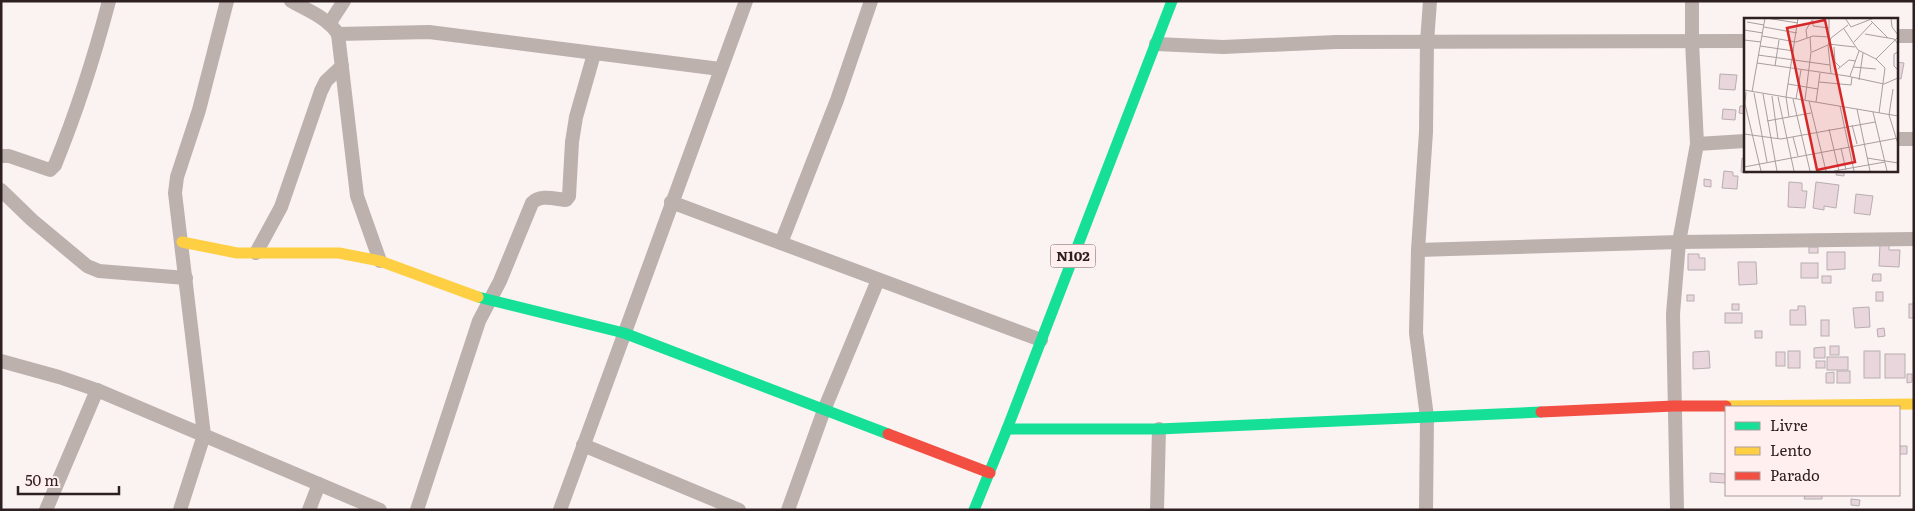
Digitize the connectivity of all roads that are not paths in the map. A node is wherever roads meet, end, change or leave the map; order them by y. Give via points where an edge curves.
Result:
1 (109, 1) edge
2 (227, 1) edge
3 (291, 1) edge
4 (344, 1) edge
5 (746, 1) edge
6 (871, 1) edge
7 (1172, 1) edge
8 (1430, 1) edge
9 (1692, 1) edge
10 (333, 29) junction
11 (1898, 36) edge
12 (1914, 36) edge
13 (1692, 41) junction
14 (1744, 41) edge
15 (1427, 42) junction
16 (1156, 44) junction
17 (594, 54) junction
18 (342, 66) junction
19 (720, 69) junction
20 (1898, 139) edge
21 (1914, 139) edge
22 (1744, 141) edge
23 (1697, 144) junction
24 (1, 156) edge
25 (1, 190) edge
26 (671, 202) junction
27 (1914, 239) edge
28 (182, 242) junction
29 (1679, 242) junction
30 (781, 244) junction
31 (1418, 250) junction
32 (256, 252) junction
33 (380, 261) junction
34 (186, 278) junction
35 (878, 280) junction
36 (489, 301) junction
37 (624, 332) junction
38 (1041, 340) junction
39 (1, 361) edge
40 (97, 390) junction
41 (1914, 404) edge
42 (1674, 406) junction
43 (824, 410) junction
44 (1427, 416) junction
45 (1007, 429) junction
46 (1159, 429) junction
47 (204, 435) junction
48 (583, 445) junction
49 (990, 473) junction
50 (319, 484) junction
51 (46, 510) edge
52 (180, 510) edge
53 (309, 510) edge
54 (380, 510) edge
55 (417, 510) edge
56 (560, 510) edge
57 (738, 510) edge
58 (788, 510) edge
59 (974, 510) edge
60 (1157, 510) edge
61 (1426, 510) edge
62 (1677, 510) edge

1 - 24 street via 92,65 55,165 50,170
2 - 28 street via 199,110 176,177
3 - 10 street
4 - 10 street
5 - 19 street
6 - 30 street via 838,100
7 - 16 street, N102
8 - 15 street
9 - 13 street
10 - 17 street via 429,32
10 - 18 street
11 - 12 street
13 - 14 street
13 - 15 street
13 - 23 street
15 - 16 street
15 - 31 street via 1426,132
16 - 38 street, N102
17 - 19 street
17 - 36 street via 576,118 569,196 566,200 535,199
18 - 32 street via 326,81 321,91 281,207
18 - 33 street via 357,196
19 - 26 street
20 - 21 street
22 - 23 street
23 - 29 street
25 - 34 street via 87,266 99,271
26 - 30 street
26 - 37 street
27 - 29 street
28 - 32 street via 222,251
28 - 34 street
29 - 31 street
29 - 42 street via 1673,314
30 - 35 street
31 - 44 street via 1416,333
32 - 33 street via 339,253
33 - 36 street
34 - 47 street
35 - 38 street
35 - 43 street
36 - 37 street
36 - 55 street via 476,330
37 - 43 street
37 - 48 street
38 - 45 street, N102
39 - 40 street
40 - 47 street
40 - 51 street
41 - 42 street
42 - 44 street
42 - 62 street
43 - 49 street
43 - 58 street
44 - 46 street
44 - 61 street
45 - 46 street
45 - 49 street, N102
46 - 60 street
47 - 50 street
47 - 52 street
48 - 56 street
48 - 57 street
49 - 59 street, N102
50 - 53 street
50 - 54 street

